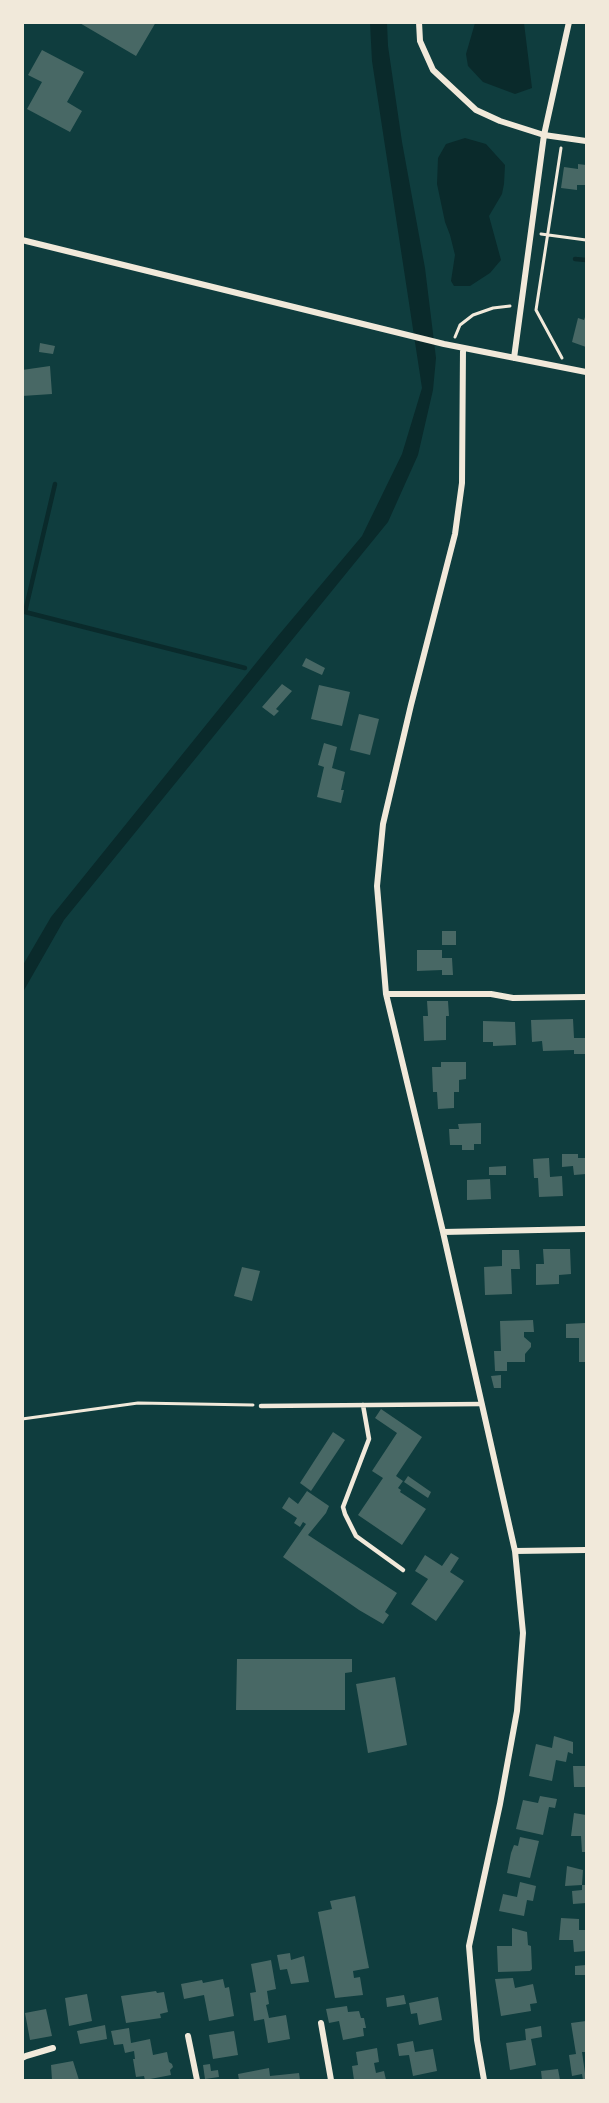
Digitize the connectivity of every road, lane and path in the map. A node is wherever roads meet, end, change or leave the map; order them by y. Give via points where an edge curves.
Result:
1 (419, 22) edge
2 (569, 22) edge
3 (544, 135) junction
4 (563, 138) junction
5 (586, 141) edge
6 (532, 233) junction
7 (547, 236) junction
8 (22, 240) edge
9 (586, 240) edge
10 (521, 308) junction
11 (536, 310) junction
12 (452, 346) junction
13 (463, 348) junction
14 (514, 357) junction
15 (568, 368) junction
16 (586, 372) edge
17 (386, 994) junction
18 (586, 998) edge
19 (586, 1229) edge
20 (443, 1232) junction
21 (482, 1404) junction
22 (363, 1405) junction
23 (261, 1406) joint
24 (22, 1419) edge
25 (586, 1550) edge
26 (514, 1551) junction
27 (403, 1570) dead end
28 (321, 2023) dead end
29 (188, 2036) dead end
30 (53, 2048) dead end
31 (22, 2058) edge
32 (197, 2080) edge
33 (331, 2080) edge
34 (484, 2080) edge

1 - 3 street via 420,41 433,70 445,83 476,110
2 - 3 street
3 - 4 street
3 - 6 street
4 - 5 street
4 - 7 path
6 - 7 path
6 - 10 street
7 - 9 path
7 - 11 path
8 - 12 street
10 - 11 path
10 - 12 path via 493,308 473,315 460,325
10 - 14 street
11 - 15 path
12 - 13 street
13 - 14 street
13 - 17 street via 462,483 455,534 384,824 377,886
14 - 15 street
15 - 16 street
17 - 18 street via 491,993 513,998
17 - 20 street
19 - 20 street
20 - 21 street
21 - 22 lane
21 - 26 street
22 - 23 lane
22 - 27 lane via 369,1439 344,1507 345,1514 356,1536
23 - 24 path via 138,1403
25 - 26 street
26 - 34 street via 523,1633 517,1711 469,1946
28 - 33 street
29 - 32 street
30 - 31 street

